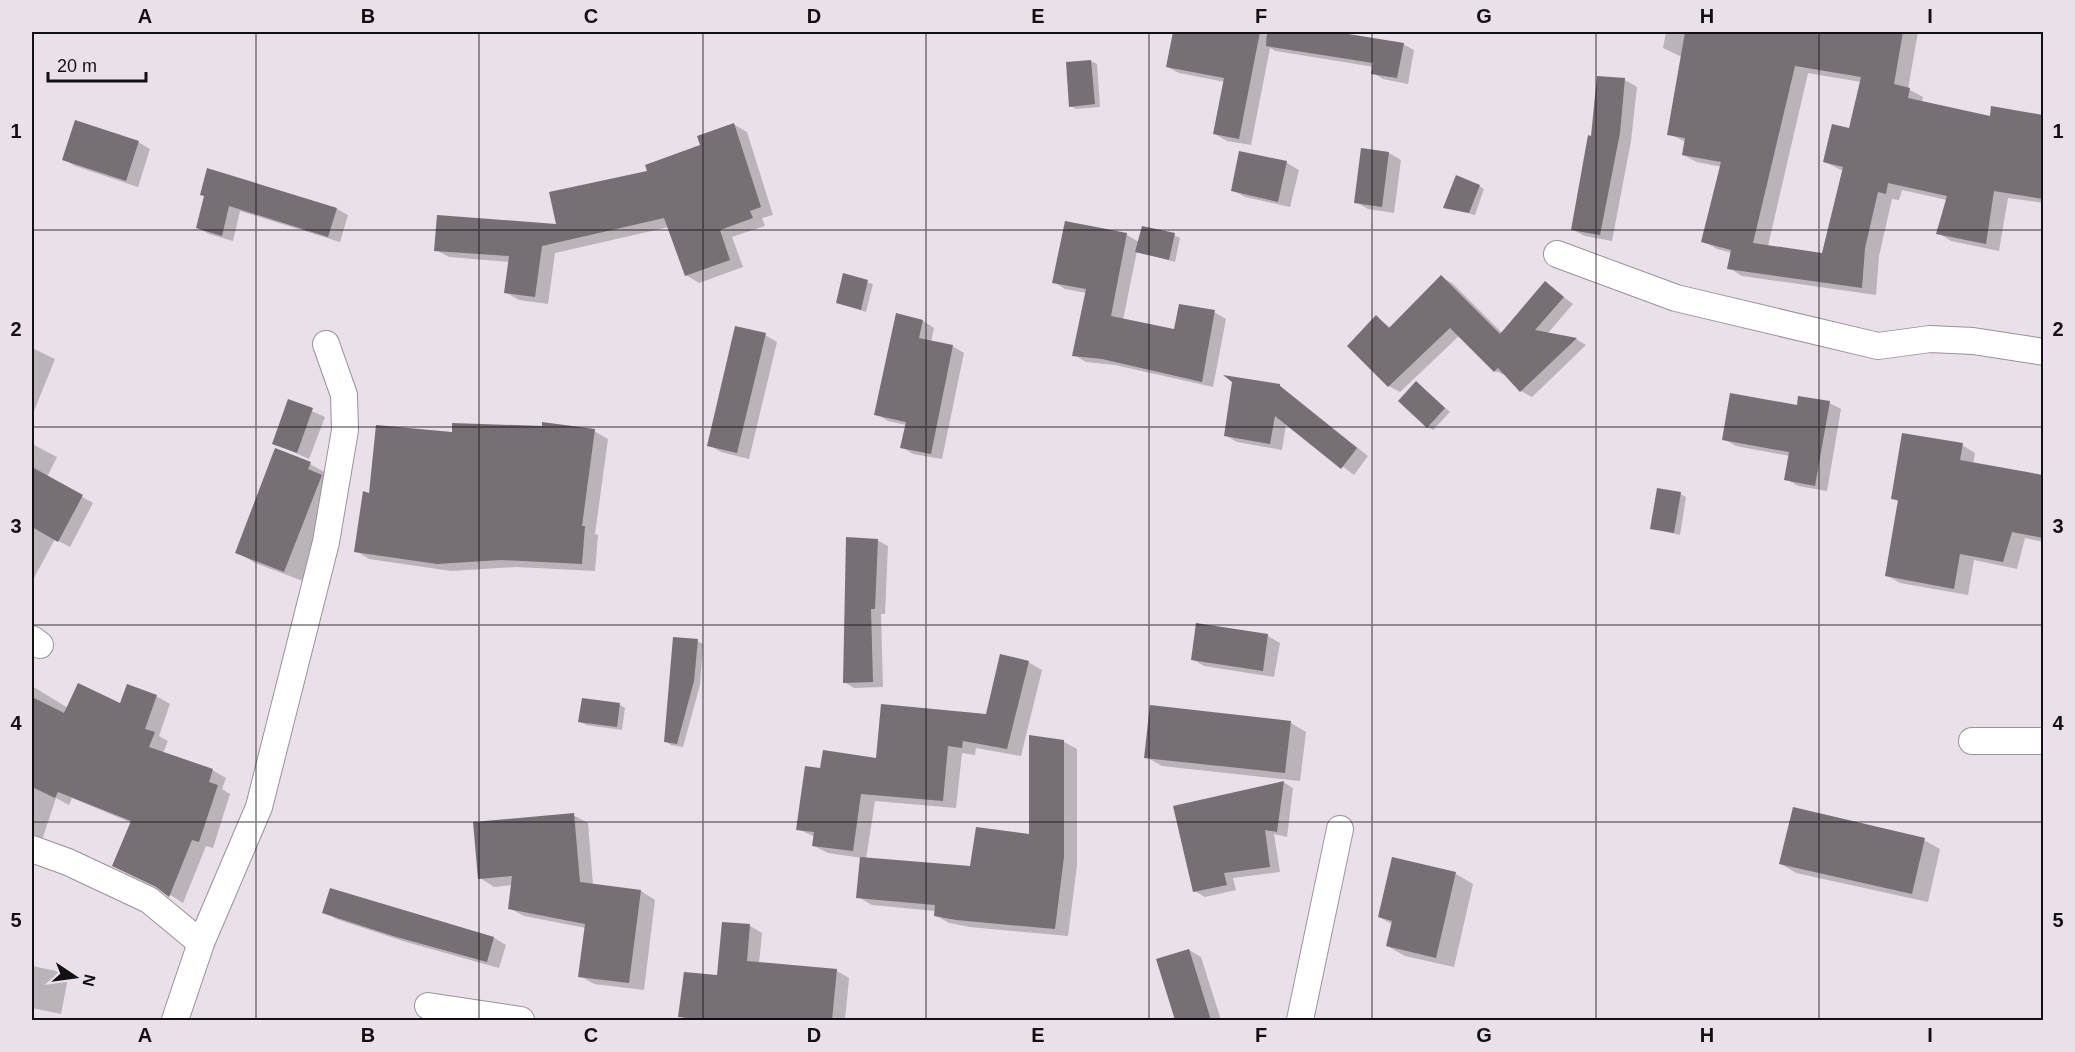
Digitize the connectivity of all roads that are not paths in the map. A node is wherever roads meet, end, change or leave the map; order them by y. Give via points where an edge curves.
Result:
1 (1557, 254) dead end
2 (326, 344) dead end
3 (2043, 352) edge
4 (1972, 741) dead end
5 (2043, 741) edge
6 (1340, 829) dead end
7 (32, 849) edge
8 (201, 943) junction
9 (428, 1006) dead end
10 (175, 1020) edge
11 (521, 1020) edge
12 (1300, 1020) edge

1 - 3 street via 1676,298 1878,346 1930,339
2 - 8 street via 344,395 345,430 326,542 259,807
4 - 5 street
6 - 12 street
7 - 8 street via 149,900
8 - 10 street
9 - 11 street

